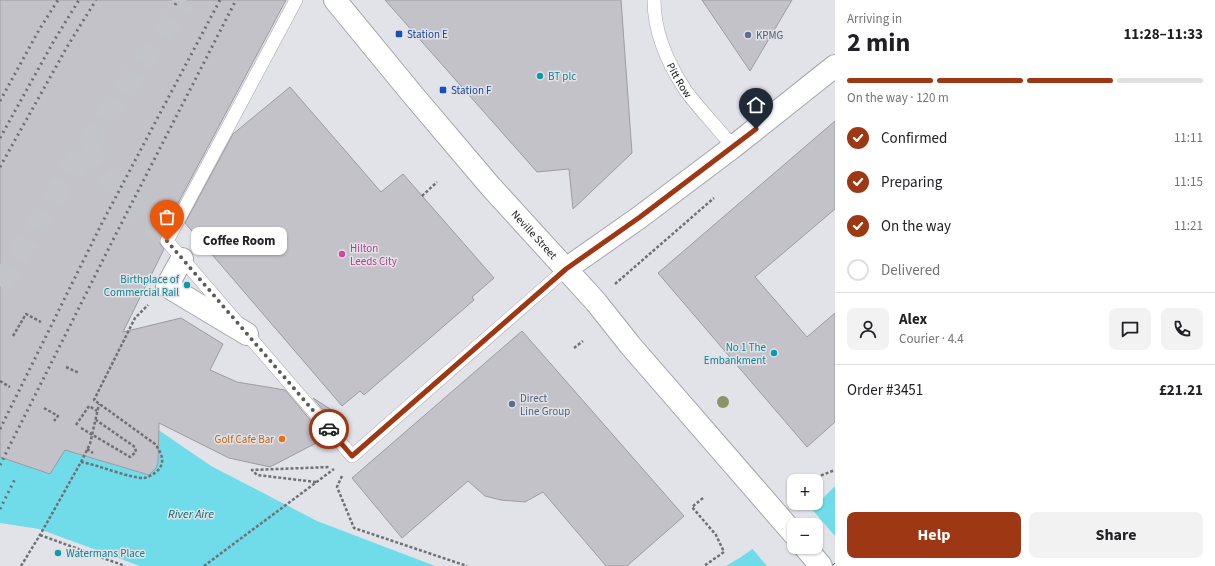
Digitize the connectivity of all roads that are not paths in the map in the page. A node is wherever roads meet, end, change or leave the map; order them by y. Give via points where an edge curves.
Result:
1 (296, 0) edge
2 (335, 0) edge
3 (654, 0) edge
4 (835, 66) edge
5 (733, 147) junction
6 (182, 259) junction
7 (566, 269) junction
8 (247, 334) junction
9 (787, 526) edge
10 (811, 554) edge
11 (821, 566) edge

1 - 6 lane via 167,241
2 - 7 street, Neville Street via 486,181
3 - 5 lane, Pitt Row via 654,13 665,52 686,91
4 - 5 street
5 - 7 street
6 - 8 lane
6 - 8 street via 167,286
7 - 8 lane via 352,456
7 - 9 street, Neville Street
10 - 11 street

